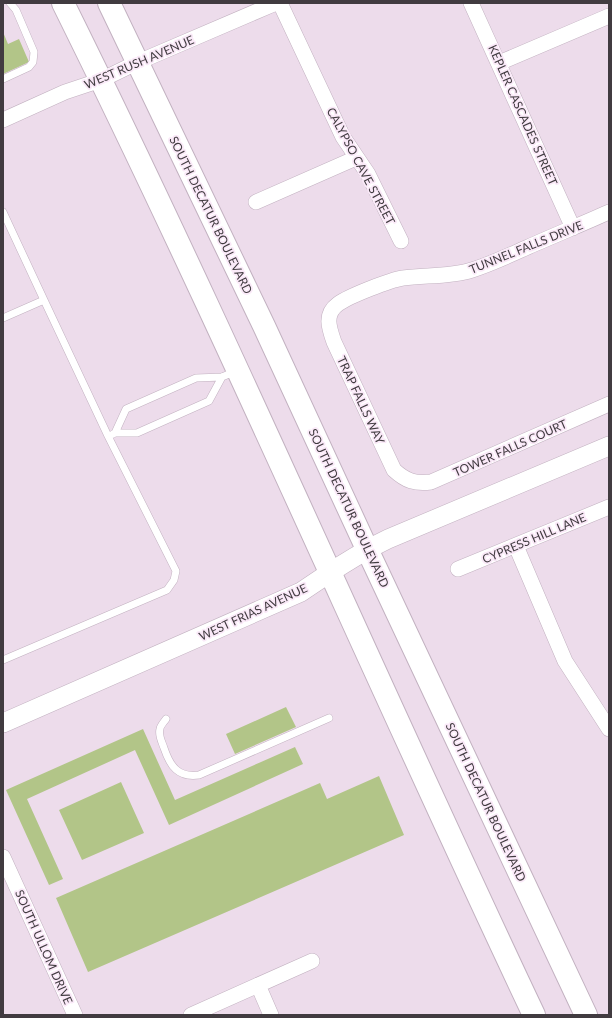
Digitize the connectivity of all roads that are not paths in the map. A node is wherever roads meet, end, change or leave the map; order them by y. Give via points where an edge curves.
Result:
1 (10, 3) edge
2 (63, 3) edge
3 (109, 3) edge
4 (276, 3) edge
5 (280, 3) edge
6 (471, 3) edge
7 (609, 16) edge
8 (499, 62) junction
9 (136, 63) junction
10 (3, 79) edge
11 (101, 80) junction
12 (3, 120) edge
13 (356, 158) junction
14 (256, 202) dead end
15 (3, 212) edge
16 (609, 212) edge
17 (573, 228) junction
18 (401, 241) dead end
19 (44, 300) junction
20 (331, 312) joint
21 (3, 318) edge
22 (230, 374) junction
23 (609, 404) edge
24 (116, 433) junction
25 (108, 436) junction
26 (609, 446) edge
27 (409, 481) joint
28 (609, 507) edge
29 (516, 546) junction
30 (367, 549) junction
31 (458, 569) dead end
32 (330, 572) junction
33 (3, 660) edge
34 (166, 718) dead end
35 (329, 718) dead end
36 (3, 723) edge
37 (609, 729) edge
38 (3, 857) edge
39 (312, 961) dead end
40 (258, 985) junction
41 (75, 1015) edge
42 (190, 1015) edge
43 (271, 1015) edge
44 (534, 1015) edge
45 (586, 1015) edge

1 - 10 lane via 16,10 34,52 33,62 29,67
2 - 11 main road
3 - 9 main road, SOUTH DECATUR BOULEVARD
4 - 9 street, WEST RUSH AVENUE
5 - 13 street, CALYPSO CAVE STREET via 343,137
6 - 8 street, KEPLER CASCADES STREET
7 - 8 street
8 - 17 street, KEPLER CASCADES STREET
9 - 11 street, WEST RUSH AVENUE
9 - 30 main road, SOUTH DECATUR BOULEVARD via 264,326
11 - 12 street, WEST RUSH AVENUE via 65,92
11 - 22 main road
13 - 14 street
13 - 18 street, CALYPSO CAVE STREET via 368,174
15 - 19 lane
16 - 17 street, TUNNEL FALLS DRIVE
17 - 20 street, TUNNEL FALLS DRIVE via 472,270 389,282 348,298 337,304
19 - 21 lane
19 - 25 lane
20 - 27 street, TRAP FALLS WAY via 328,320 329,329 343,362 394,470
22 - 24 lane via 209,401 137,433
22 - 24 lane via 196,378 126,409
22 - 32 main road
23 - 27 street, TOWER FALLS COURT via 431,482
24 - 25 lane
25 - 33 lane via 176,571 174,580 167,590
26 - 30 street, WEST FRIAS AVENUE
28 - 29 street, CYPRESS HILL LANE
29 - 31 street, CYPRESS HILL LANE
29 - 37 street via 565,661
30 - 32 street, WEST FRIAS AVENUE
30 - 45 main road, SOUTH DECATUR BOULEVARD
32 - 36 street, WEST FRIAS AVENUE via 301,592
32 - 44 main road
34 - 35 lane via 160,729 160,738 169,761 175,770 192,776
38 - 41 street, SOUTH ULLOM DRIVE
39 - 40 street
40 - 42 street
40 - 43 street

